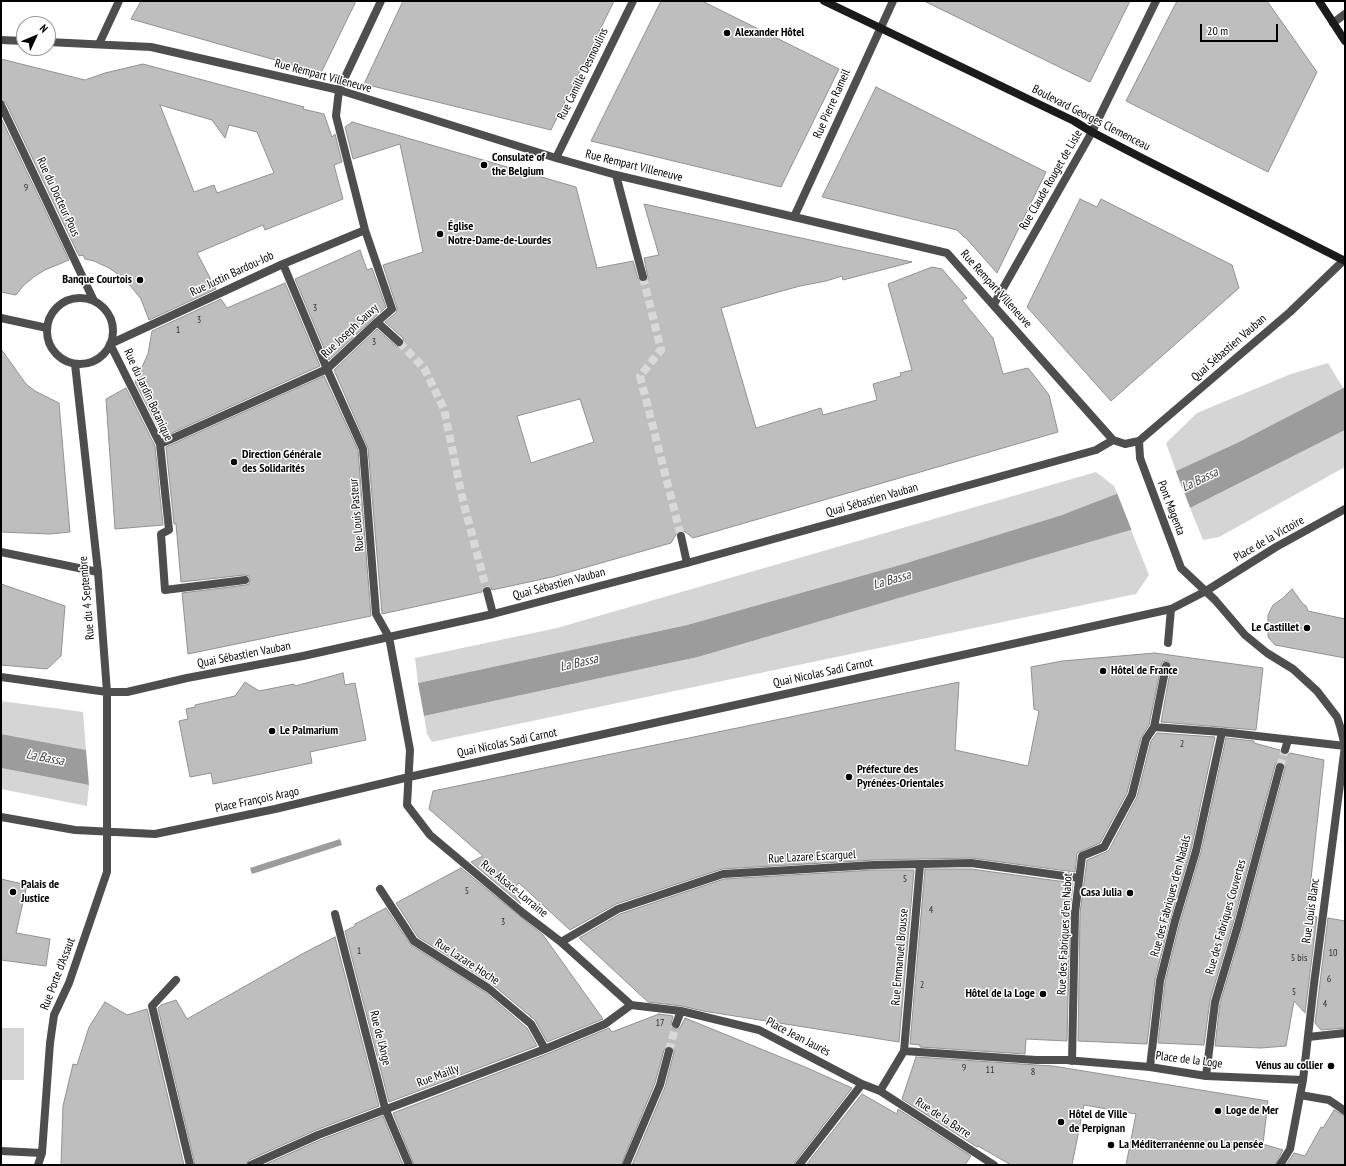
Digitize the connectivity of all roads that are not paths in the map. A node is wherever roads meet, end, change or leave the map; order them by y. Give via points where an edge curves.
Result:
1 (119, 1) edge
2 (381, 1) edge
3 (633, 1) edge
4 (824, 1) edge
5 (893, 1) edge
6 (1156, 1) edge
7 (1319, 1) edge
8 (1345, 14) edge
9 (1333, 23) junction
10 (880, 28) junction
11 (1, 40) edge
12 (16, 41) edge
13 (1345, 41) edge
14 (56, 42) edge
15 (99, 44) junction
16 (339, 90) junction
17 (1, 105) edge
18 (1092, 132) junction
19 (556, 158) junction
20 (616, 175) junction
21 (794, 217) junction
22 (365, 230) junction
23 (1345, 261) edge
24 (283, 264) junction
25 (643, 277) tunnel mouth
26 (94, 301) junction
27 (994, 304) junction
28 (1, 318) edge
29 (377, 322) junction
30 (47, 328) junction
31 (398, 342) tunnel mouth
32 (110, 344) junction
33 (75, 364) junction
34 (327, 369) junction
35 (1113, 440) junction
36 (1139, 441) junction
37 (160, 444) junction
38 (1345, 509) edge
39 (681, 536) tunnel mouth
40 (1, 552) edge
41 (687, 563) junction
42 (98, 572) junction
43 (245, 580) dead end
44 (487, 591) tunnel mouth
45 (1206, 591) junction
46 (1171, 609) junction
47 (493, 614) junction
48 (389, 637) junction
49 (1168, 643) dead end
50 (1166, 666) dead end
51 (1, 677) edge
52 (107, 692) junction
53 (1154, 727) junction
54 (1222, 732) junction
55 (1288, 740) junction
56 (1345, 746) edge
57 (1285, 750) tunnel mouth
58 (1280, 767) tunnel mouth
59 (1344, 770) edge
60 (410, 777) junction
61 (1, 816) edge
62 (108, 831) junction
63 (920, 865) junction
64 (1078, 878) junction
65 (380, 889) dead end
66 (335, 914) dead end
67 (561, 942) junction
68 (176, 980) dead end
69 (631, 1005) junction
70 (681, 1011) junction
71 (676, 1024) tunnel mouth
72 (1345, 1033) edge
73 (1308, 1037) junction
74 (545, 1049) junction
75 (669, 1051) tunnel mouth
76 (904, 1051) junction
77 (1072, 1061) junction
78 (1150, 1067) junction
79 (1206, 1076) junction
80 (1303, 1080) junction
81 (862, 1084) junction
82 (880, 1091) junction
83 (1300, 1095) junction
84 (385, 1108) junction
85 (1345, 1111) edge
86 (1, 1151) edge
87 (42, 1153) junction
88 (38, 1165) edge
89 (190, 1165) edge
90 (251, 1165) edge
91 (409, 1165) edge
92 (626, 1165) edge
93 (799, 1165) edge
94 (994, 1165) edge
95 (1280, 1165) edge

1 - 15 street
2 - 16 street, Rue Joseph Sauvy
3 - 19 street, Rue Camille Desmoulins
4 - 10 main road, Boulevard Georges Clemenceau
5 - 10 street, Rue Pierre Rameil
6 - 18 street, Rue Claude Rouget de Lisle
7 - 9 main road
8 - 9 street
9 - 13 main road
10 - 18 main road, Boulevard Georges Clemenceau
10 - 21 street, Rue Pierre Rameil
11 - 12 street
14 - 15 street, Rue Rempart Villeneuve
15 - 16 street, Rue Rempart Villeneuve via 152,47
16 - 19 street, Rue Rempart Villeneuve
16 - 22 street, Rue Joseph Sauvy via 336,116
17 - 26 street, Rue du Docteur Pous
18 - 23 main road, Boulevard Georges Clemenceau
18 - 27 street, Rue Claude Rouget de Lisle
19 - 20 street, Rue Rempart Villeneuve
20 - 21 street, Rue Rempart Villeneuve
20 - 25 street
21 - 27 street, Rue Rempart Villeneuve via 947,253
22 - 24 street, Rue Justin Bardou-Job
22 - 29 street, Rue Joseph Sauvy via 392,309
23 - 36 street, Quai Sébastien Vauban via 1290,312
24 - 32 street, Rue Justin Bardou-Job
24 - 34 street, Rue Louis Pasteur
26 - 30 street via 73,298 63,302 49,318
26 - 32 street via 103,306 109,315 113,334
27 - 35 street, Rue Rempart Villeneuve
28 - 30 street
29 - 31 street
29 - 34 street, Rue Joseph Sauvy
30 - 33 street via 48,341 54,352
32 - 33 street via 96,360
32 - 37 street, Rue du Jardin Botanique
33 - 42 street, Rue du 4 Septembre
34 - 37 street, Rue Joseph Sauvy
34 - 48 street, Rue Louis Pasteur via 363,449 376,614
35 - 36 street via 1126,444
35 - 41 street, Quai Sébastien Vauban via 1096,450
36 - 45 street, Pont Magenta via 1140,458 1181,568
37 - 43 street, Rue du Jardin Botanique via 169,528 161,534 165,590
38 - 45 street, Place de la Victoire via 1276,547
39 - 41 street
40 - 42 street
41 - 47 street, Quai Sébastien Vauban
42 - 52 street, Rue du 4 Septembre
44 - 47 street
45 - 46 street, Quai Nicolas Sadi Carnot
45 - 56 street via 1245,634 1318,691 1337,717
46 - 49 street
46 - 60 street, Quai Nicolas Sadi Carnot
47 - 48 street, Quai Sébastien Vauban
48 - 52 street, Quai Sébastien Vauban via 127,692
48 - 60 street, Rue Louis Pasteur via 410,750
50 - 53 street, Rue des Fabriques d'en Nabot
51 - 52 street, Quai Sébastien Vauban
52 - 62 street, Rue du 4 Septembre
53 - 54 street
53 - 64 street, Rue des Fabriques d'en Nabot via 1146,740 1132,795 1120,819 1104,847 1082,856
54 - 55 street
54 - 78 street, Rue des Fabriques d'en Nadals via 1196,851 1160,980
55 - 56 street
55 - 57 street
56 - 59 street, Rue Louis Blanc
58 - 79 street, Rue des Fabriques Couvertes via 1215,1002
59 - 73 street, Rue Louis Blanc
60 - 62 street, Place François Arago via 155,834
60 - 67 street, Rue Alsace-Lorraine via 407,805 430,835
61 - 62 street, Place François Arago via 74,830
62 - 87 street, Rue Porte d'Assaut via 107,872 69,982 54,1014
63 - 64 street, Rue Lazare Escarguel via 971,863
63 - 67 street, Rue Lazare Escarguel via 723,874 618,909
63 - 76 street, Rue Emmanuel Brousse
64 - 77 street, Rue des Fabriques d'en Nabot
65 - 74 street, Rue Lazare Hoche via 414,941 488,988 531,1024
66 - 84 street, Rue de l'Ange
67 - 69 street, Rue Alsace-Lorraine
68 - 89 street via 152,1006
69 - 70 street, Place Jean Jaurès
69 - 74 street, Rue Mailly via 605,1024
70 - 71 street
70 - 81 street, Place Jean Jaurès via 759,1030
72 - 73 street
73 - 80 street, Rue Louis Blanc
74 - 84 street, Rue Mailly
75 - 92 street via 660,1085
76 - 77 street, Place de la Loge
76 - 82 street
77 - 78 street, Place de la Loge
78 - 79 street, Place de la Loge
79 - 80 street, Place de la Loge
80 - 83 street, Rue Louis Blanc
81 - 82 street, Place Jean Jaurès
81 - 93 street
82 - 94 street, Rue de la Barre
83 - 85 street via 1329,1100
83 - 95 street, Rue Louis Blanc via 1290,1149
84 - 90 street, Rue Mailly
84 - 91 street, Rue de l'Ange
86 - 87 street
87 - 88 street, Rue Porte d'Assaut

